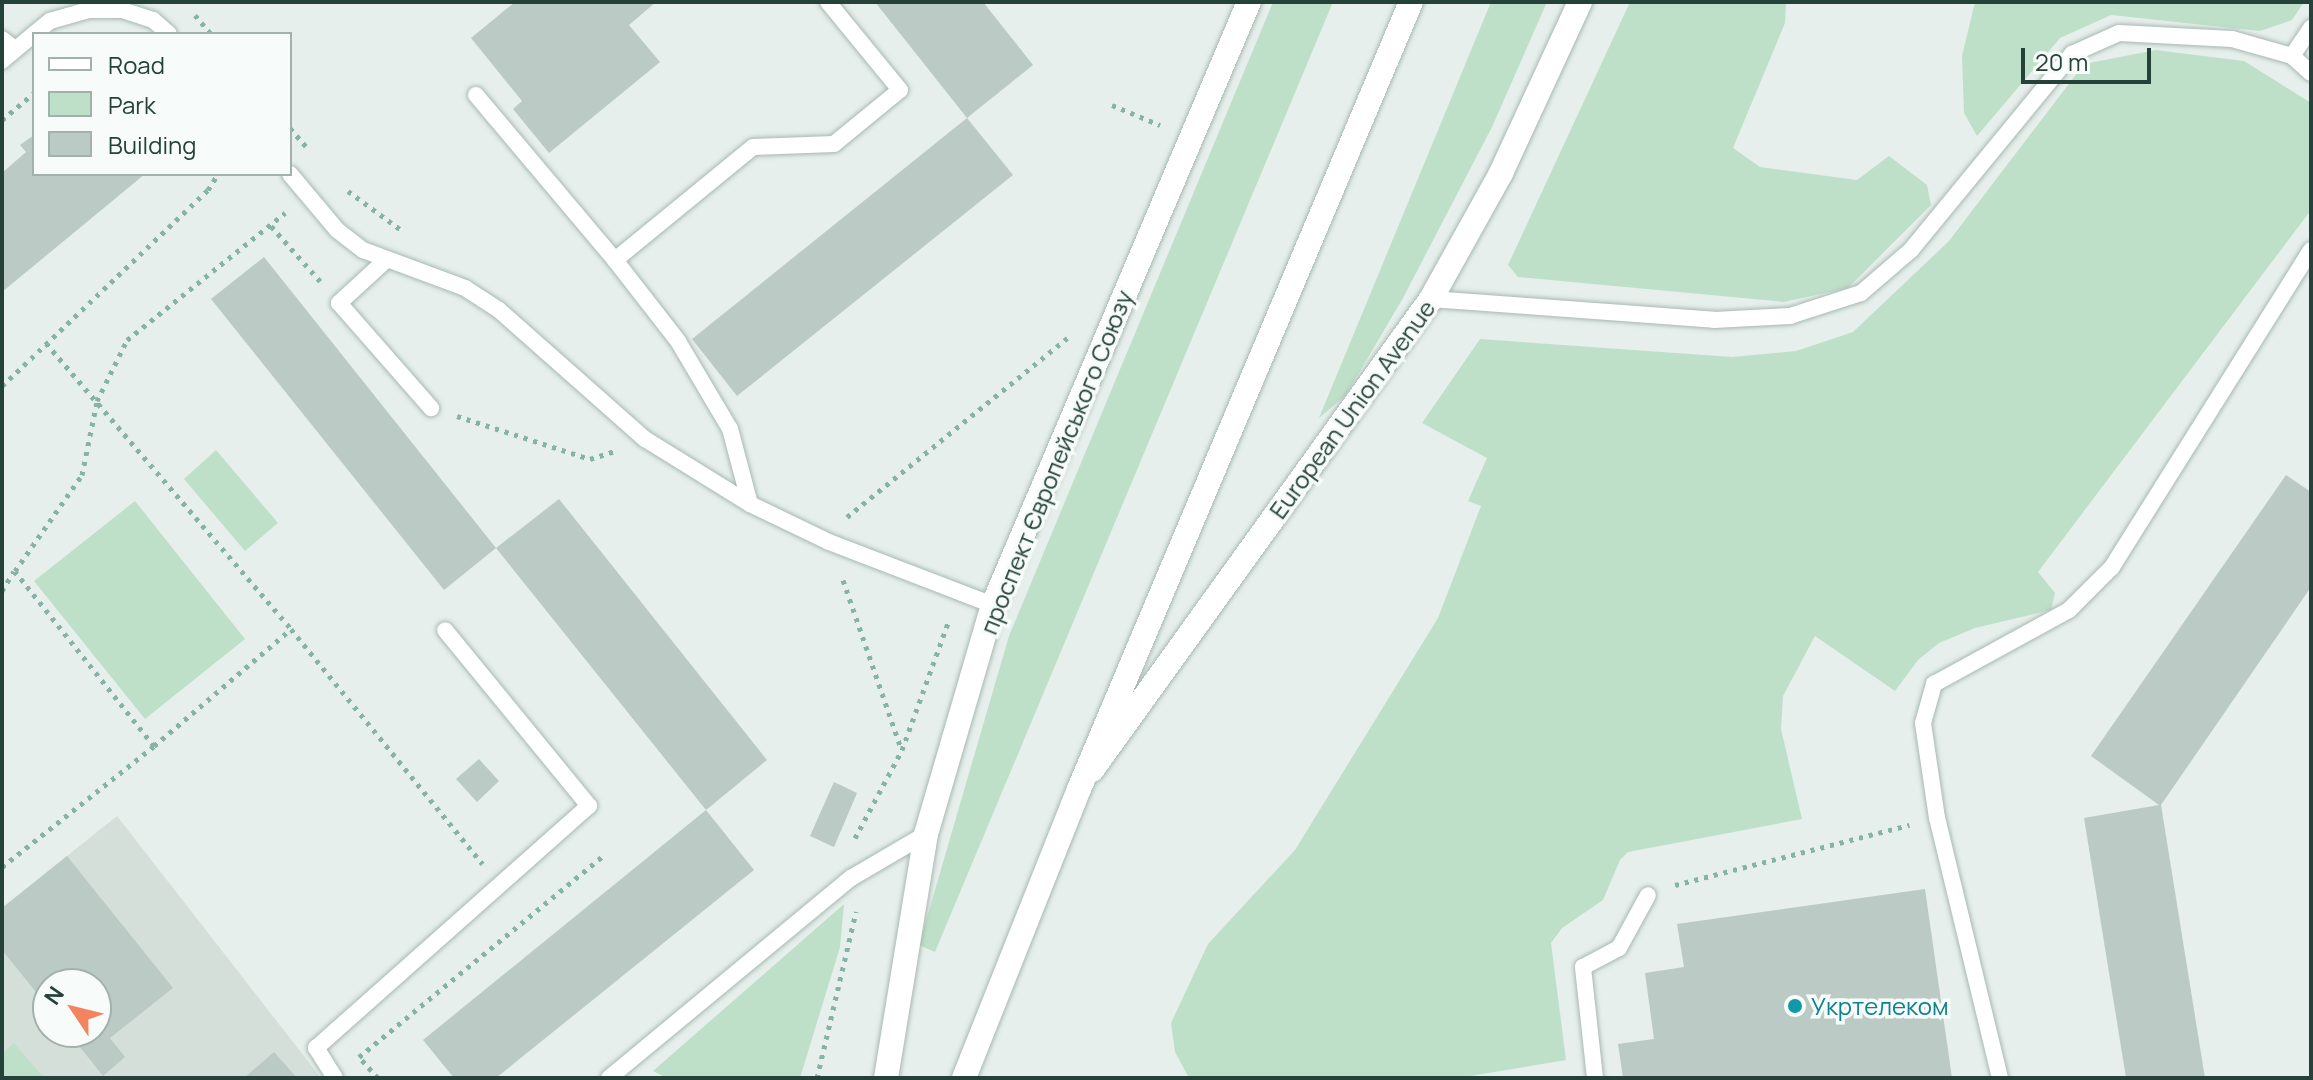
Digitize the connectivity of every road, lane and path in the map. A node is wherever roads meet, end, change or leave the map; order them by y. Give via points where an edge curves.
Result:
1 (828, 2) edge
2 (1249, 2) edge
3 (1411, 2) edge
4 (1580, 2) edge
5 (2311, 28) edge
6 (36, 32) edge
7 (167, 32) edge
8 (32, 35) edge
9 (6, 50) edge
10 (2292, 56) junction
11 (2311, 73) edge
12 (32, 95) edge
13 (476, 95) dead end
14 (1112, 105) dead end
15 (2, 120) edge
16 (1160, 125) dead end
17 (217, 176) edge
18 (292, 176) edge
19 (307, 194) junction
20 (270, 226) junction
21 (2311, 250) edge
22 (386, 260) junction
23 (615, 260) junction
24 (1431, 299) junction
25 (339, 303) junction
26 (1067, 338) dead end
27 (46, 343) junction
28 (2, 386) edge
29 (97, 401) junction
30 (431, 408) joint
31 (645, 439) junction
32 (750, 504) junction
33 (837, 526) dead end
34 (829, 542) junction
35 (15, 571) junction
36 (2, 591) edge
37 (993, 605) junction
38 (291, 629) junction
39 (445, 630) dead end
40 (154, 746) junction
41 (902, 750) dead end
42 (1079, 789) junction
43 (1937, 818) junction
44 (926, 834) junction
45 (604, 855) dead end
46 (2, 867) edge
47 (1700, 877) dead end
48 (500, 885) junction
49 (1648, 895) dead end
50 (526, 917) junction
51 (335, 1078) edge
52 (378, 1078) edge
53 (609, 1078) edge
54 (886, 1078) edge
55 (964, 1078) edge
56 (1595, 1078) edge
57 (2000, 1078) edge

1 - 23 lane via 900,90 834,144 753,147
2 - 37 street, проспект Європейського Союзу
3 - 42 street, European Union Avenue
4 - 24 street, European Union Avenue via 1501,173
5 - 10 lane
6 - 7 lane via 50,21 99,10 153,20
8 - 9 lane
10 - 11 lane
10 - 24 lane via 2232,39 2119,33 2072,54 1911,250 1861,293 1790,316 1714,320
12 - 15 path
13 - 23 lane
14 - 16 path
17 - 27 path
18 - 19 lane
19 - 20 path
19 - 22 lane via 337,230
20 - 25 path
20 - 29 path via 127,340
21 - 43 lane via 2112,567 2069,610 1934,684 1923,723
22 - 25 lane
22 - 31 lane via 465,288 499,310
23 - 32 lane via 678,341 730,429
24 - 42 street, European Union Avenue
25 - 30 lane
26 - 33 path
27 - 28 path
27 - 29 path
29 - 35 path via 82,475
29 - 38 path
30 - 31 path via 590,459
31 - 32 lane
32 - 34 lane
34 - 37 lane
34 - 41 path
35 - 36 path
35 - 40 path
37 - 44 street, проспект Європейського Союзу
38 - 40 path
38 - 48 path
39 - 48 lane via 589,806
40 - 46 path
42 - 55 street, European Union Avenue
43 - 47 path
43 - 57 lane
44 - 53 lane via 851,878
44 - 54 street, проспект Європейського Союзу
45 - 50 path
48 - 50 path
48 - 51 lane via 316,1048
49 - 56 lane via 1619,948 1583,967
50 - 52 path via 359,1057

